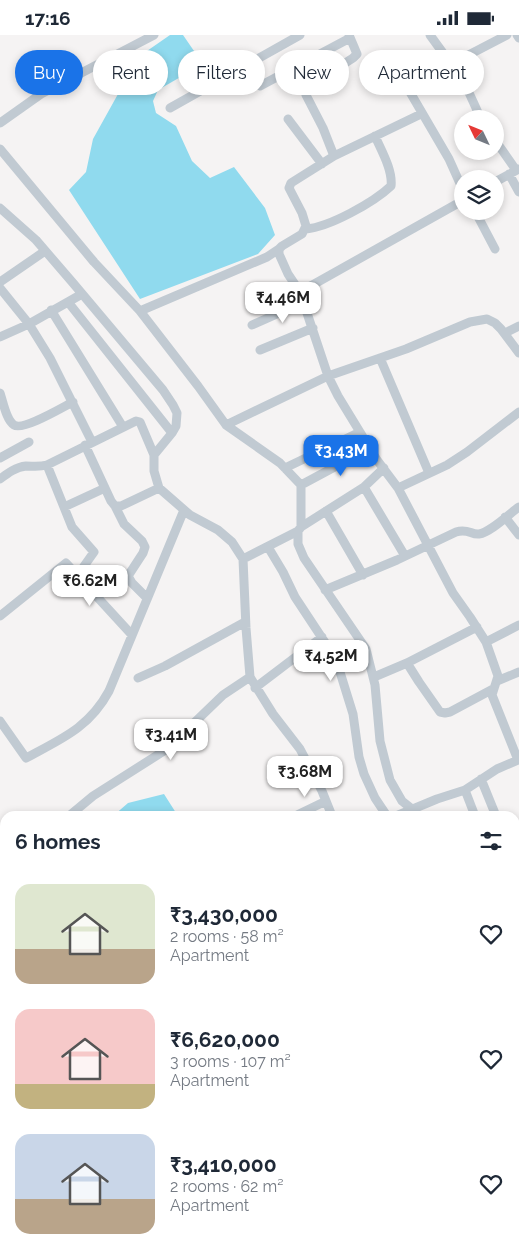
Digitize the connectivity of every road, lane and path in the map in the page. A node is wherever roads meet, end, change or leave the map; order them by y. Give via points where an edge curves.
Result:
1 (154, 35) edge
2 (300, 35) edge
3 (430, 35) edge
4 (507, 35) edge
5 (350, 36) edge
6 (442, 50) edge
7 (478, 50) edge
8 (265, 83) edge
9 (411, 95) edge
10 (469, 95) edge
11 (170, 107) dead end
12 (476, 110) edge
13 (421, 114) junction
14 (288, 119) dead end
15 (0, 123) edge
16 (375, 136) junction
17 (0, 149) edge
18 (504, 154) edge
19 (334, 156) junction
20 (322, 164) junction
21 (454, 171) edge
22 (515, 171) edge
23 (504, 177) edge
24 (519, 192) edge
25 (454, 205) edge
26 (0, 208) edge
27 (480, 220) edge
28 (306, 229) junction
29 (279, 249) junction
30 (495, 249) dead end
31 (45, 251) junction
32 (0, 282) edge
33 (0, 288) edge
34 (300, 292) junction
35 (82, 294) junction
36 (68, 302) junction
37 (304, 302) junction
38 (51, 311) junction
39 (140, 311) junction
40 (29, 324) junction
41 (252, 325) dead end
42 (519, 326) edge
43 (313, 328) junction
44 (505, 333) junction
45 (0, 337) edge
46 (260, 349) dead end
47 (519, 353) edge
48 (380, 358) junction
49 (328, 376) junction
50 (0, 393) edge
51 (73, 402) junction
52 (519, 412) edge
53 (226, 425) junction
54 (123, 427) junction
55 (360, 432) junction
56 (172, 433) junction
57 (29, 441) dead end
58 (89, 443) junction
59 (370, 448) junction
60 (154, 455) junction
61 (0, 458) edge
62 (46, 465) junction
63 (285, 468) junction
64 (384, 468) junction
65 (429, 473) junction
66 (0, 479) edge
67 (301, 485) junction
68 (364, 487) junction
69 (105, 488) junction
70 (159, 488) junction
71 (398, 489) junction
72 (115, 506) junction
73 (64, 507) junction
74 (519, 507) edge
75 (326, 511) junction
76 (187, 512) junction
77 (505, 517) junction
78 (297, 531) junction
79 (519, 535) edge
80 (270, 545) junction
81 (429, 545) junction
82 (405, 557) junction
83 (243, 559) junction
84 (363, 575) junction
85 (77, 576) junction
86 (325, 590) junction
87 (147, 598) junction
88 (0, 616) edge
89 (245, 622) junction
90 (519, 625) edge
91 (476, 627) junction
92 (132, 635) junction
93 (322, 637) junction
94 (486, 642) junction
95 (407, 663) junction
96 (519, 672) edge
97 (250, 677) junction
98 (374, 677) junction
99 (138, 678) dead end
100 (495, 685) junction
101 (255, 687) junction
102 (0, 721) edge
103 (518, 763) edge
104 (482, 779) junction
105 (465, 790) junction
106 (326, 801) junction
107 (77, 811) edge
108 (306, 811) edge
109 (330, 811) edge
110 (384, 811) edge
111 (411, 811) edge
112 (414, 811) edge
113 (473, 811) edge
114 (494, 811) edge

1 - 15 street via 41,94
2 - 11 street
3 - 6 street
4 - 7 street
5 - 8 street
5 - 19 street via 357,54 305,90
9 - 13 street
10 - 12 street
13 - 16 street
13 - 21 street
14 - 20 street
16 - 19 street
16 - 28 street via 391,186 368,203 335,220 318,228
17 - 39 street via 94,262
18 - 22 street
19 - 20 street
20 - 28 street via 291,183 289,188
22 - 23 street
22 - 24 street
25 - 34 street
26 - 31 street
27 - 30 street
28 - 29 street
29 - 34 street via 288,275
29 - 39 street
31 - 32 street
31 - 35 street
33 - 40 street
34 - 37 street
35 - 36 street
35 - 56 street via 173,405 177,419
36 - 38 street
36 - 56 street
37 - 41 street
37 - 43 street
38 - 40 street
38 - 54 street
39 - 53 street
40 - 45 street
40 - 51 street
42 - 44 street
43 - 46 street
43 - 49 street
44 - 47 street
44 - 48 street via 487,319 470,322
48 - 49 street
48 - 65 street
49 - 53 street
49 - 55 street
50 - 51 street via 10,420 18,427
51 - 58 street
52 - 65 street via 467,452
53 - 63 street
54 - 58 street
54 - 60 street via 136,421 140,423
55 - 59 street
55 - 63 street
56 - 60 street
57 - 61 street
58 - 62 street
58 - 69 street
59 - 64 street
59 - 67 street
60 - 70 street
62 - 66 street via 17,468
62 - 73 street
63 - 67 street
64 - 68 street
64 - 71 street
65 - 71 street
67 - 78 street
68 - 75 street
68 - 82 street
69 - 72 street
69 - 73 street
70 - 72 street
70 - 76 street
71 - 81 street
72 - 87 street via 124,524 142,541 143,553 128,576
73 - 85 street via 72,527 94,552
74 - 77 street
75 - 78 street
75 - 84 street
76 - 83 street via 218,530 232,542
76 - 87 street
77 - 79 street
77 - 81 street via 480,534 456,531
78 - 80 street
78 - 86 street via 304,558
80 - 83 street
80 - 93 street via 295,597
81 - 82 street
81 - 91 street via 453,593
82 - 84 street
83 - 89 street
84 - 86 street
85 - 88 street via 66,563
85 - 92 street
86 - 98 street via 366,649
87 - 92 street
89 - 97 street
89 - 99 street
90 - 94 street
91 - 94 street
91 - 95 street
92 - 102 street via 106,697 91,717 69,736 26,759
93 - 101 street
93 - 110 street via 340,672 353,714 364,774
94 - 100 street via 498,676
95 - 98 street
95 - 100 street via 440,712 450,711
96 - 100 street
97 - 101 street
97 - 107 street via 223,695 167,749 92,796
98 - 111 street via 380,741 390,780
100 - 103 street via 492,695
101 - 106 street via 300,749
103 - 104 street via 497,769
104 - 105 street
104 - 114 street
105 - 112 street
105 - 113 street
106 - 108 street
106 - 109 street

